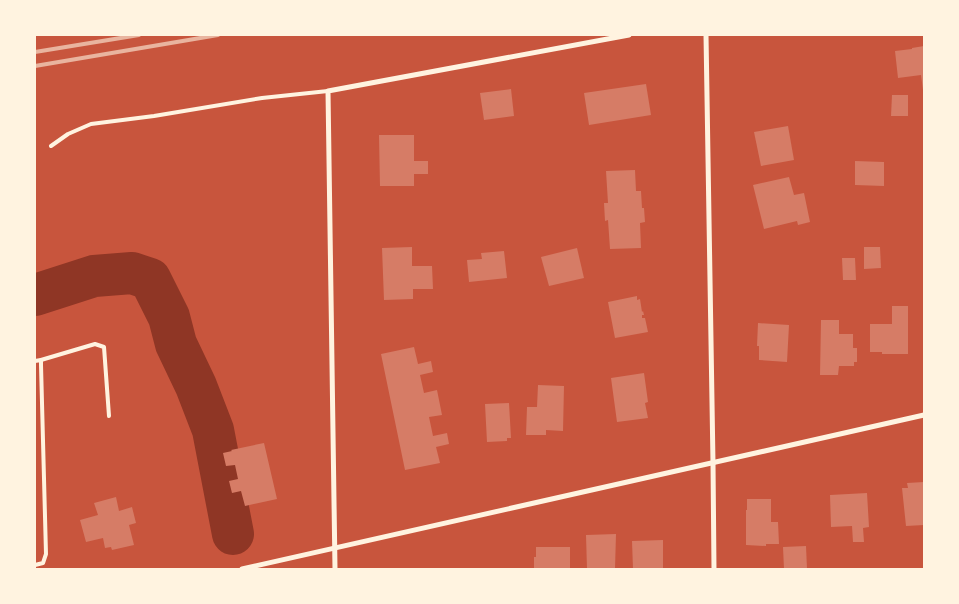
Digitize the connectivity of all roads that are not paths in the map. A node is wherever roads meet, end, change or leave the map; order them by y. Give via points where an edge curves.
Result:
1 (629, 35) edge
2 (706, 35) edge
3 (328, 91) junction
4 (51, 146) dead end
5 (41, 360) junction
6 (35, 362) edge
7 (924, 415) edge
8 (109, 416) dead end
9 (713, 463) junction
10 (335, 549) junction
11 (35, 565) edge
12 (242, 569) edge
13 (335, 569) edge
14 (714, 569) edge

1 - 3 street
2 - 9 street
3 - 4 lane via 90,124
3 - 10 street
5 - 6 lane
5 - 8 lane via 95,344 104,347
5 - 11 lane via 46,554 43,563
7 - 9 street
9 - 10 street
9 - 14 street
10 - 12 street
10 - 13 street

